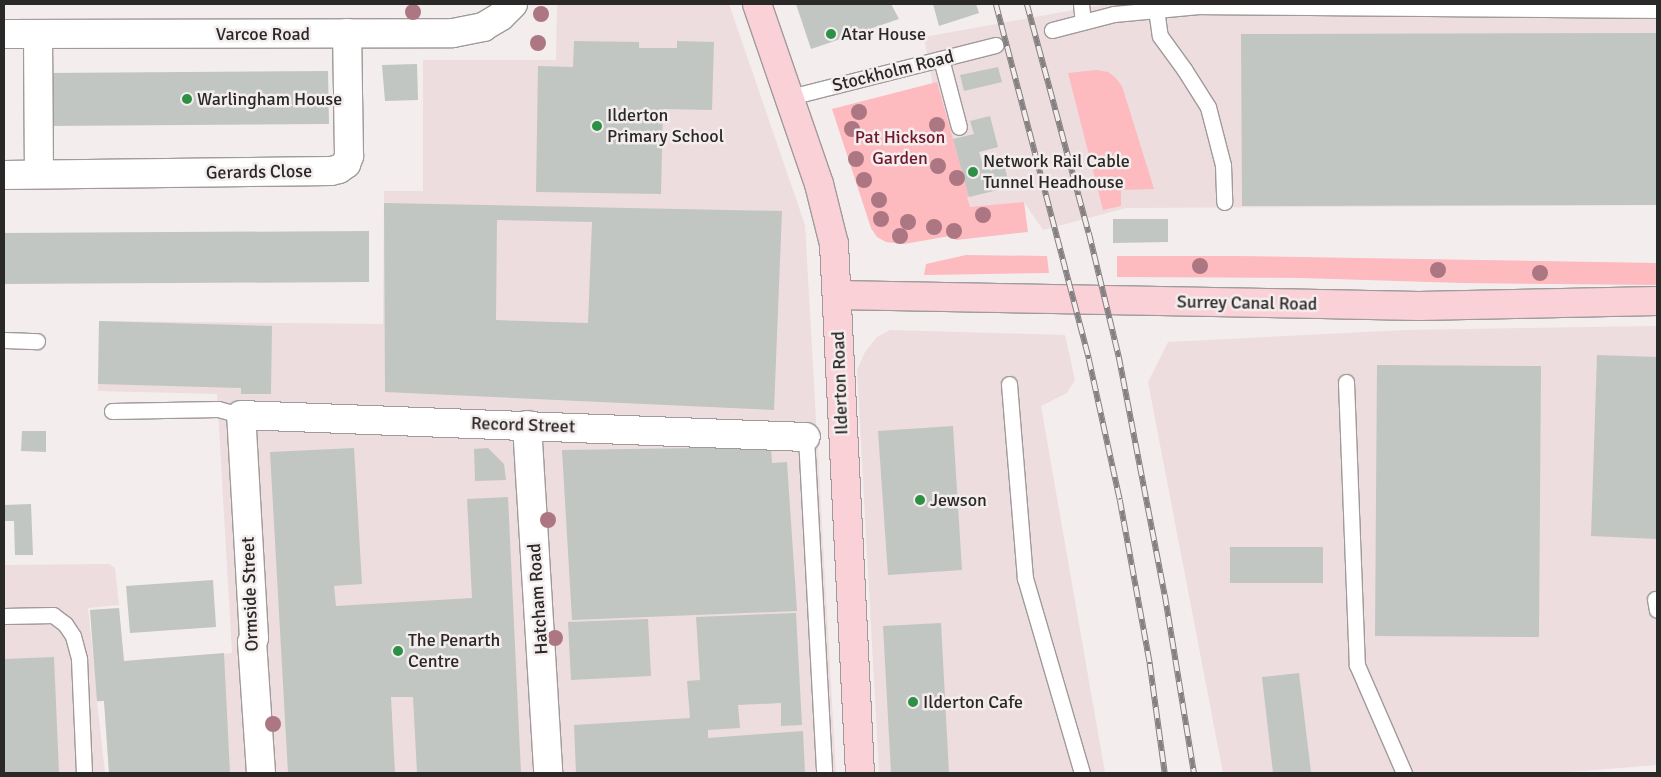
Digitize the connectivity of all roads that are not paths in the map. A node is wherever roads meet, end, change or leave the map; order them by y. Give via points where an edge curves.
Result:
1 (513, 4) edge
2 (757, 4) edge
3 (1081, 4) edge
4 (1156, 9) junction
5 (1657, 10) edge
6 (1083, 22) junction
7 (1052, 30) dead end
8 (347, 33) junction
9 (4, 34) edge
10 (38, 34) junction
11 (996, 45) dead end
12 (940, 59) junction
13 (790, 97) junction
14 (960, 127) dead end
15 (39, 174) junction
16 (4, 175) edge
17 (1224, 202) dead end
18 (837, 295) junction
19 (1657, 301) edge
20 (4, 340) edge
21 (36, 341) dead end
22 (1346, 382) dead end
23 (1009, 384) dead end
24 (112, 411) dead end
25 (241, 415) junction
26 (526, 425) junction
27 (806, 437) joint
28 (4, 616) edge
29 (84, 773) edge
30 (261, 773) edge
31 (548, 773) edge
32 (824, 773) edge
33 (860, 773) edge
34 (1082, 773) edge
35 (1404, 773) edge

1 - 8 street, Varcoe Road via 483,27 467,32
2 - 13 street, Ilderton Road
3 - 6 lane
4 - 5 lane via 1199,6
4 - 6 lane
4 - 17 lane via 1160,36 1208,107 1223,165
6 - 7 lane
8 - 10 street, Varcoe Road
8 - 15 street, Gerards Close via 349,156 339,169
9 - 10 street, Varcoe Road
10 - 15 street
11 - 12 lane, Stockholm Road
12 - 13 lane, Stockholm Road
12 - 14 lane
13 - 18 street, Ilderton Road via 830,224
15 - 16 street, Gerards Close
18 - 19 street, Surrey Canal Road via 1419,306
18 - 33 street, Ilderton Road
20 - 21 lane
22 - 35 lane via 1357,665
23 - 34 lane via 1025,578
24 - 25 lane via 218,409
25 - 26 street, Record Street
25 - 30 street, Ormside Street
26 - 27 street, Record Street
26 - 31 street, Hatcham Road
27 - 32 lane
28 - 29 lane via 53,616 65,624 72,636 79,659

